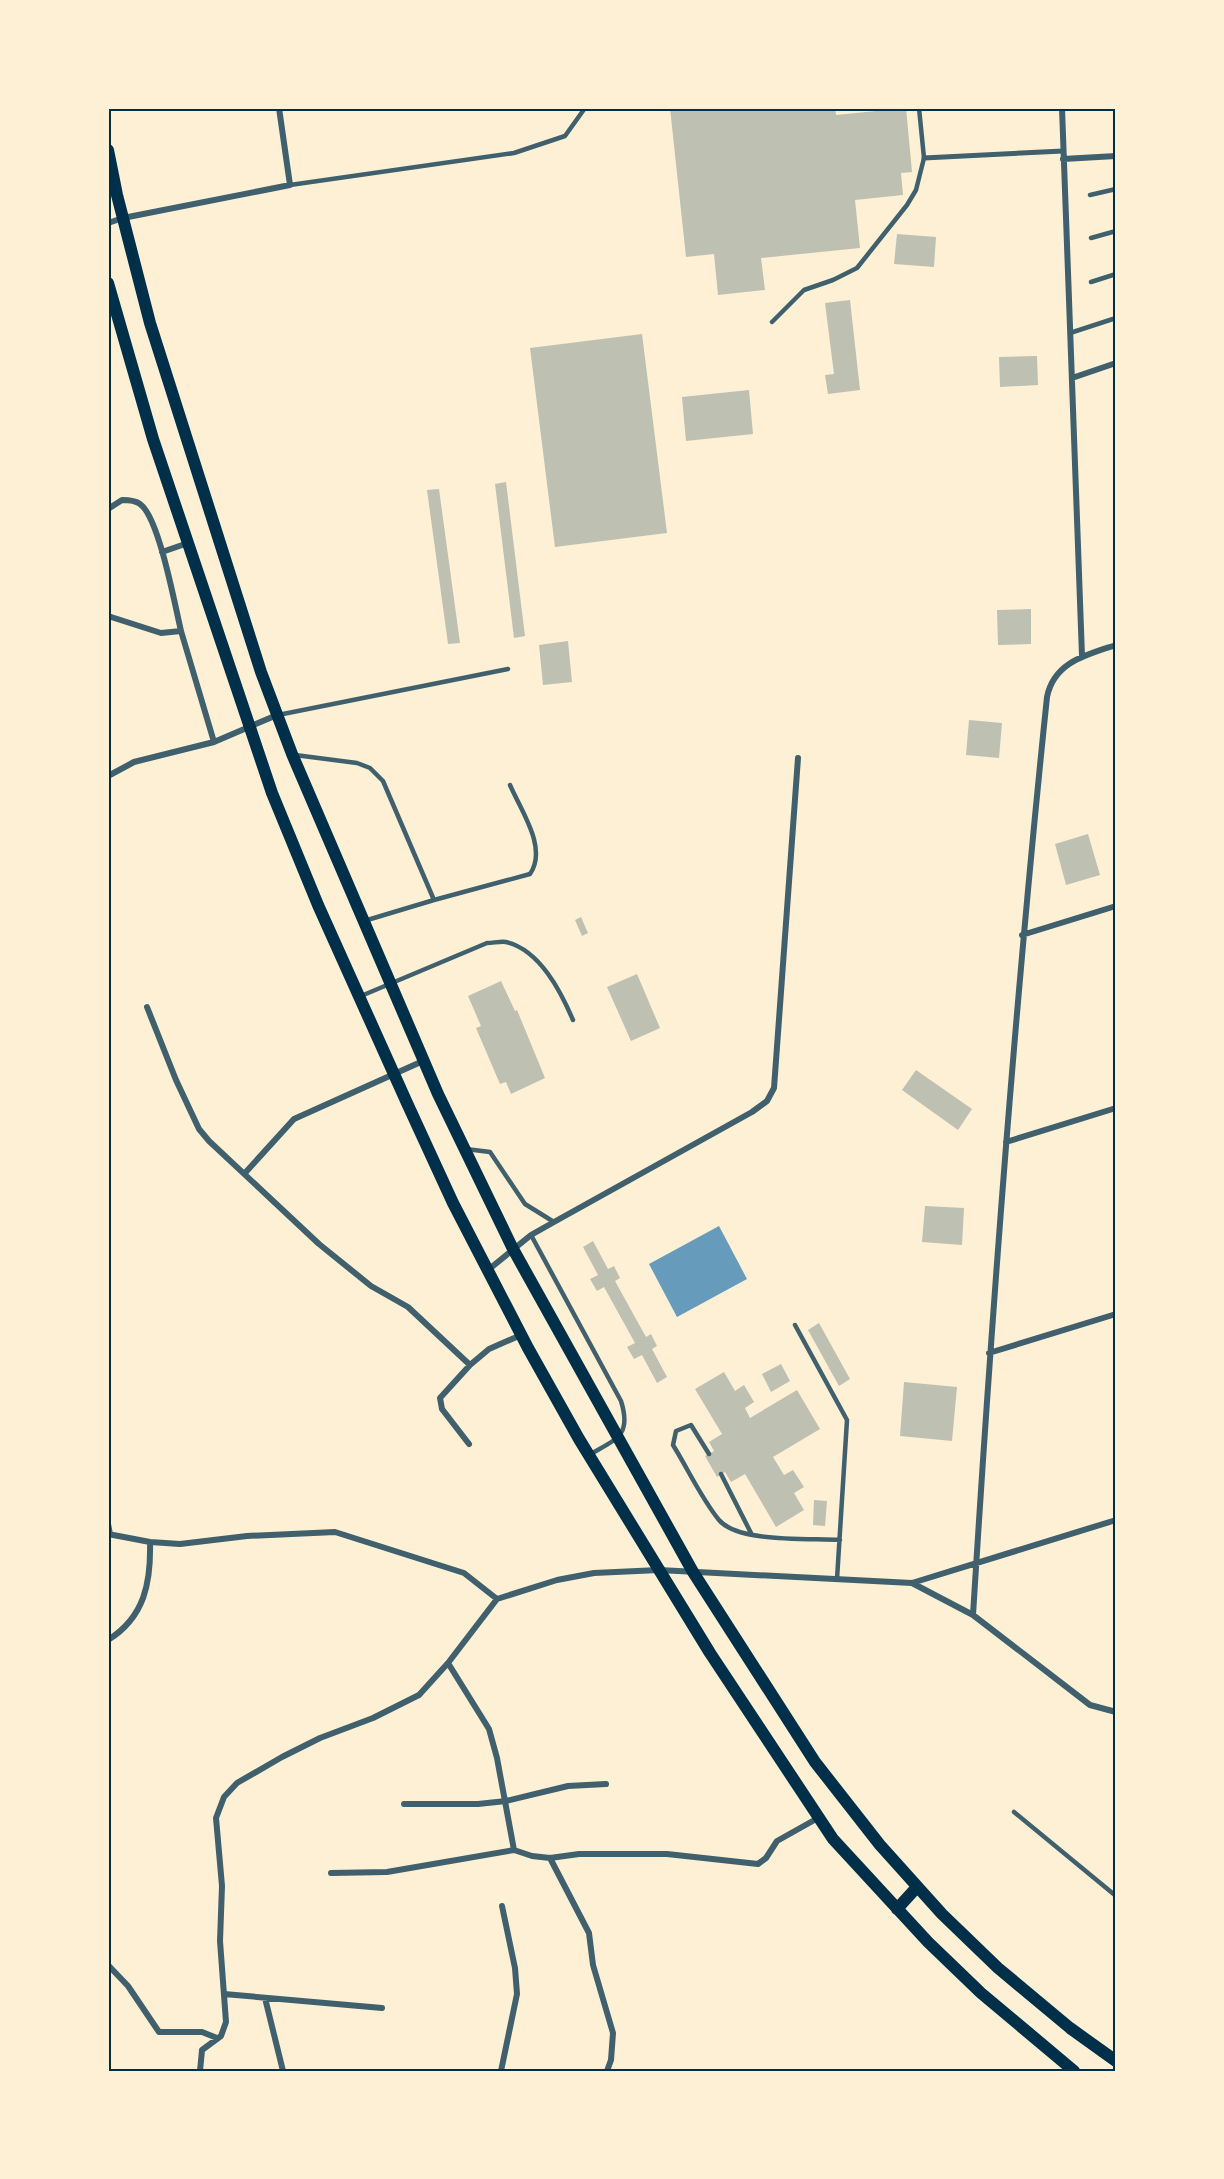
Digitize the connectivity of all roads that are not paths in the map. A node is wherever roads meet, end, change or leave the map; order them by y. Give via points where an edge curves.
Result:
1 (279, 108) edge
2 (585, 108) edge
3 (920, 108) edge
4 (1062, 108) edge
5 (108, 150) edge
6 (1063, 151) junction
7 (1116, 156) edge
8 (924, 158) junction
9 (1063, 159) junction
10 (291, 185) junction
11 (1116, 189) edge
12 (1090, 195) dead end
13 (123, 218) junction
14 (108, 223) edge
15 (1116, 231) edge
16 (1091, 238) dead end
17 (1116, 274) edge
18 (1091, 282) dead end
19 (108, 283) edge
20 (1116, 318) edge
21 (772, 322) dead end
22 (1070, 333) junction
23 (1116, 363) edge
24 (1072, 378) junction
25 (108, 509) edge
26 (188, 543) junction
27 (162, 552) junction
28 (108, 616) edge
29 (180, 631) junction
30 (1116, 645) edge
31 (1082, 656) junction
32 (508, 669) dead end
33 (277, 715) junction
34 (250, 726) junction
35 (214, 742) junction
36 (292, 754) junction
37 (798, 758) dead end
38 (108, 776) edge
39 (510, 785) dead end
40 (434, 900) junction
41 (1116, 906) edge
42 (363, 921) junction
43 (1022, 935) junction
44 (389, 983) junction
45 (358, 997) junction
46 (147, 1007) dead end
47 (573, 1020) dead end
48 (423, 1061) junction
49 (393, 1074) junction
50 (1116, 1108) edge
51 (1006, 1142) junction
52 (466, 1149) junction
53 (245, 1173) junction
54 (554, 1222) junction
55 (531, 1235) junction
56 (513, 1249) junction
57 (488, 1270) junction
58 (1116, 1314) edge
59 (795, 1325) dead end
60 (522, 1334) junction
61 (989, 1353) junction
62 (470, 1365) junction
63 (618, 1438) junction
64 (469, 1444) dead end
65 (710, 1454) dead end
66 (589, 1455) junction
67 (721, 1474) dead end
68 (1116, 1520) edge
69 (108, 1524) edge
70 (109, 1534) edge
71 (752, 1535) junction
72 (840, 1540) junction
73 (150, 1542) junction
74 (976, 1563) junction
75 (659, 1569) junction
76 (693, 1572) junction
77 (837, 1580) junction
78 (912, 1583) junction
79 (497, 1599) junction
80 (973, 1616) junction
81 (108, 1640) edge
82 (448, 1663) junction
83 (1116, 1712) edge
84 (606, 1784) dead end
85 (506, 1801) junction
86 (404, 1804) dead end
87 (1014, 1812) dead end
88 (818, 1818) junction
89 (514, 1850) junction
90 (550, 1858) junction
91 (331, 1873) dead end
92 (917, 1887) junction
93 (1116, 1896) edge
94 (502, 1906) dead end
95 (897, 1909) junction
96 (108, 1965) edge
97 (224, 1994) junction
98 (265, 1998) junction
99 (382, 2008) dead end
100 (217, 2038) junction
101 (1116, 2061) edge
102 (200, 2071) edge
103 (282, 2071) edge
104 (501, 2071) edge
105 (607, 2071) edge
106 (1074, 2071) edge

1 - 10 street
2 - 10 lane via 565,136 514,153
3 - 8 lane
4 - 6 street
5 - 13 main road
6 - 8 street
6 - 9 street
7 - 9 street
8 - 21 lane via 916,190 870,254 857,268 804,290
9 - 22 street
10 - 13 street
11 - 12 lane
13 - 14 street
13 - 33 main road via 192,461
15 - 16 lane
17 - 18 lane
19 - 26 main road
20 - 22 lane
22 - 24 street
23 - 24 street
24 - 31 street
25 - 27 street via 122,500 139,503 148,514
26 - 27 street
26 - 34 main road
27 - 29 street
28 - 29 street via 161,633
29 - 35 street
30 - 31 street
31 - 43 street via 1052,680 1047,697
32 - 33 lane
33 - 34 street
33 - 36 main road
34 - 35 street
34 - 45 main road via 272,793
35 - 38 street via 144,759
36 - 40 lane via 357,764 370,768 383,781
36 - 42 main road
37 - 54 street via 771,1096 752,1112
39 - 40 lane via 535,842 537,865 530,874
40 - 42 lane
41 - 43 street
42 - 44 main road
43 - 51 street
44 - 45 lane
44 - 47 lane via 487,943 506,942 531,955 561,992
44 - 48 main road
45 - 49 main road
46 - 53 street via 199,1130
48 - 49 street
48 - 52 main road
49 - 53 street via 294,1119
49 - 57 main road
50 - 51 street
51 - 61 street
52 - 54 lane via 490,1152 525,1204
52 - 56 main road
53 - 62 street via 320,1244 371,1286 408,1306
54 - 55 street
55 - 56 street
55 - 63 lane via 621,1401 626,1425
56 - 57 street
56 - 63 main road
57 - 60 main road
58 - 61 street
59 - 72 lane via 847,1420
60 - 62 street via 489,1349
60 - 66 main road
61 - 74 street
62 - 64 street via 440,1398 442,1408
63 - 66 lane
63 - 76 main road
65 - 71 lane via 691,1425 676,1431 673,1445 719,1521 732,1530
66 - 75 main road
67 - 71 lane
68 - 74 street
69 - 70 street
70 - 73 street
71 - 72 lane
72 - 77 lane
73 - 79 street via 180,1544 335,1532 464,1573
73 - 81 street via 150,1570 143,1602 127,1625
74 - 78 street
74 - 80 street
75 - 76 street
75 - 79 street via 594,1573
75 - 88 main road
76 - 77 street
76 - 92 main road via 815,1762
77 - 78 street
78 - 80 street
79 - 82 street
80 - 83 street via 1090,1705
82 - 85 street via 489,1730
82 - 97 street via 419,1695 282,1757 237,1782 224,1797 216,1818
84 - 85 street via 568,1786
85 - 86 street
85 - 89 street
87 - 93 lane
88 - 90 street via 777,1841 758,1864 667,1854 579,1854
88 - 95 main road
89 - 90 street
89 - 91 street via 387,1872
90 - 105 street via 589,1933 593,1965 613,2033
92 - 95 main road
92 - 101 main road via 998,1968
94 - 104 street via 517,1994
95 - 106 main road via 981,1993
96 - 100 street via 128,1986 159,2032 202,2032
97 - 98 street
97 - 100 street via 225,2027
98 - 99 street
98 - 103 street
100 - 102 street via 202,2050

